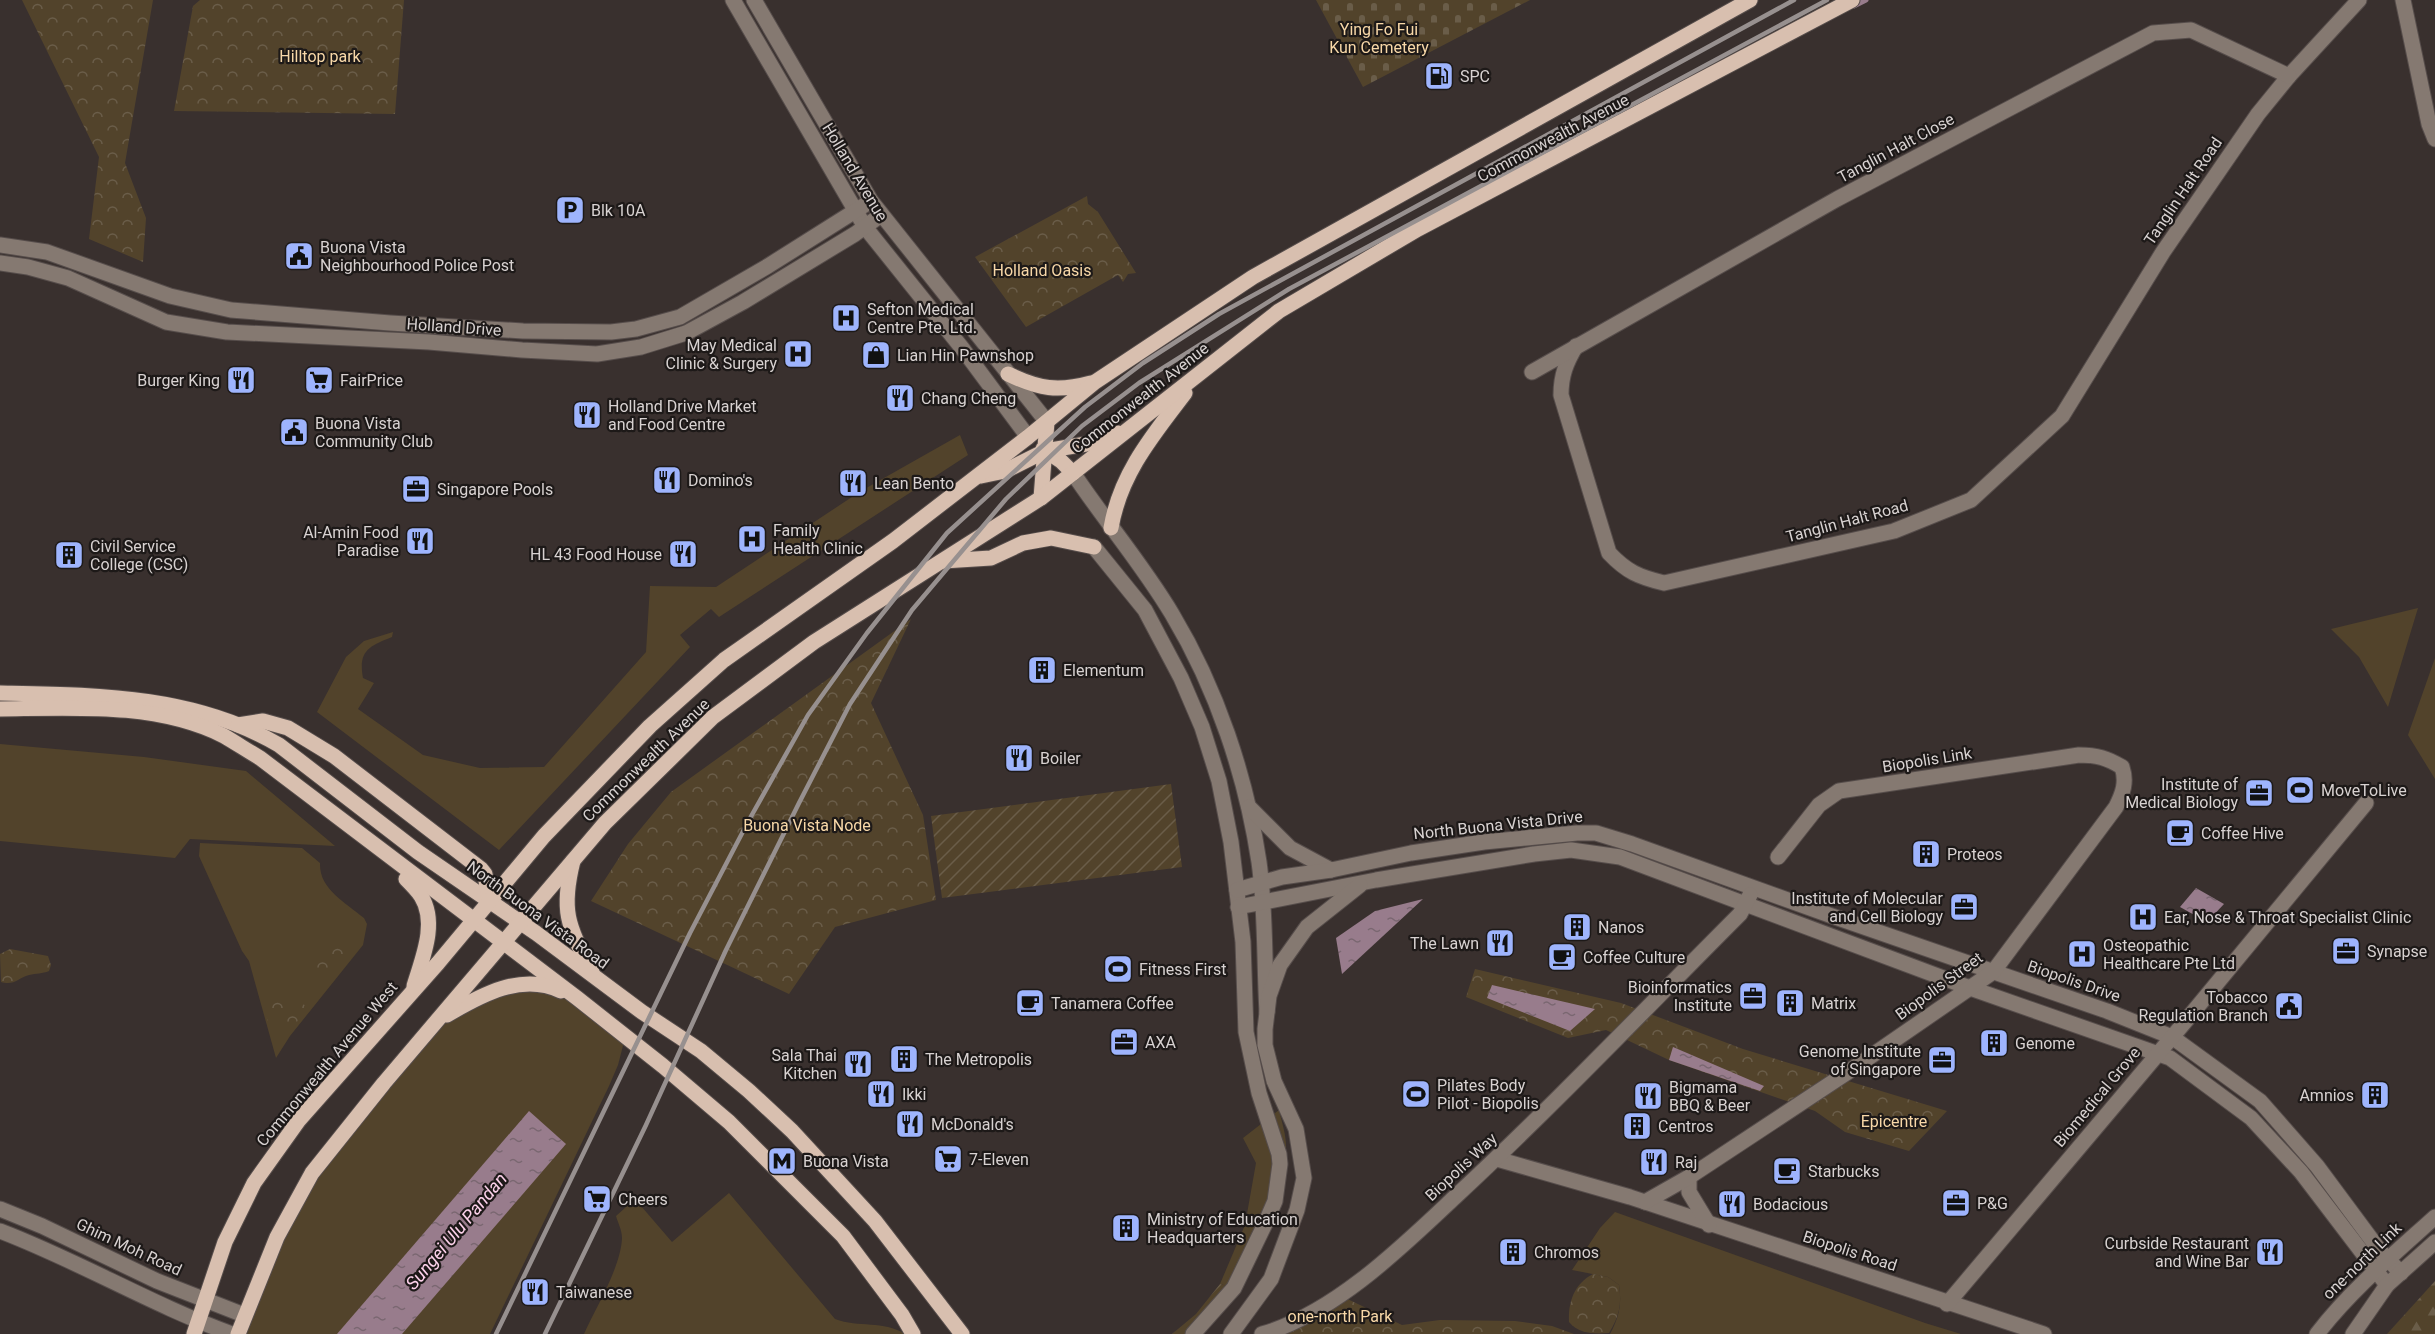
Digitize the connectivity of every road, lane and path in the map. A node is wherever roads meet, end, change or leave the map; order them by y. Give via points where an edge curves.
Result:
1 (733, 0) edge
2 (754, 0) edge
3 (1750, 0) edge
4 (1852, 0) edge
5 (2359, 0) edge
6 (2403, 0) edge
7 (783, 51) junction
8 (768, 59) junction
9 (2289, 76) junction
10 (2435, 139) edge
11 (871, 201) junction
12 (855, 211) junction
13 (881, 215) junction
14 (865, 227) junction
15 (0, 244) edge
16 (0, 263) edge
17 (1576, 346) junction
18 (1532, 372) dead end
19 (1008, 374) junction
20 (1200, 374) junction
21 (1095, 382) junction
22 (1047, 422) junction
23 (1130, 430) junction
24 (1028, 437) junction
25 (1046, 451) junction
26 (1072, 473) junction
27 (976, 477) junction
28 (1041, 498) junction
29 (1112, 528) junction
30 (1094, 547) joint
31 (942, 561) junction
32 (0, 693) edge
33 (0, 709) edge
34 (238, 725) junction
35 (2109, 759) joint
36 (2366, 803) dead end
37 (1250, 807) junction
38 (382, 852) junction
39 (574, 858) junction
40 (1778, 858) dead end
41 (1331, 870) junction
42 (1362, 884) junction
43 (1261, 885) junction
44 (1753, 887) junction
45 (1237, 890) junction
46 (489, 901) junction
47 (1262, 903) junction
48 (1747, 904) junction
49 (1238, 907) junction
50 (473, 921) junction
51 (520, 921) junction
52 (502, 941) junction
53 (1992, 972) junction
54 (595, 977) junction
55 (1970, 988) junction
56 (412, 992) junction
57 (577, 998) junction
58 (1267, 1012) junction
59 (439, 1019) junction
60 (2172, 1037) junction
61 (2157, 1053) junction
62 (1497, 1159) junction
63 (1689, 1177) junction
64 (1645, 1202) junction
65 (0, 1209) edge
66 (2435, 1217) edge
67 (1709, 1225) junction
68 (0, 1231) edge
69 (2435, 1242) edge
70 (2387, 1260) junction
71 (2375, 1271) junction
72 (2401, 1273) junction
73 (2387, 1285) junction
74 (204, 1300) junction
75 (1947, 1304) junction
76 (244, 1315) junction
77 (195, 1328) edge
78 (232, 1334) edge
79 (238, 1334) edge
80 (913, 1334) edge
81 (962, 1334) edge
82 (1194, 1334) edge
83 (1231, 1334) edge
84 (1262, 1334) edge
85 (2044, 1334) edge
86 (2317, 1334) edge
87 (2353, 1334) edge

1 - 8 street, Holland Avenue
2 - 7 street, Holland Avenue
3 - 21 main road, Commonwealth Avenue via 1253,277
4 - 20 main road, Commonwealth Avenue via 1418,229 1279,311
5 - 9 street, Tanglin Halt Road
6 - 10 street
7 - 8 street
7 - 11 street, Holland Avenue
8 - 12 street, Holland Avenue
9 - 17 street, Tanglin Halt Close via 2191,30 2153,33 1837,199
9 - 17 street, Tanglin Halt Road via 2258,114 2163,252 2062,416 1971,500 1894,531 1664,583 1624,569 1609,553 1561,395 1564,369
11 - 12 street, Holland Drive
11 - 13 street, Holland Avenue
12 - 14 street, Holland Avenue
12 - 15 street, Holland Drive via 680,317 611,332 390,324 231,310 170,296 47,252
13 - 14 street, Holland Drive
13 - 19 street, Holland Avenue
14 - 16 street, Holland Drive via 686,333 641,347 597,354 227,332 166,322 68,278
14 - 24 street, Holland Avenue
17 - 18 street, Tanglin Halt Close
19 - 21 main road via 1047,388
19 - 22 street, Holland Avenue
20 - 23 main road, Commonwealth Avenue
20 - 29 main road via 1140,452 1122,488
21 - 22 main road, Commonwealth Avenue
22 - 24 main road, Commonwealth Avenue
22 - 25 main road
23 - 25 main road
23 - 26 main road, Commonwealth Avenue
24 - 25 main road
24 - 27 main road, Commonwealth Avenue
25 - 26 main road
25 - 27 main road via 1005,471
25 - 28 main road
26 - 28 main road, Commonwealth Avenue
26 - 29 street
27 - 46 main road, Commonwealth Avenue via 893,541 724,660 585,791
28 - 31 main road, Commonwealth Avenue
29 - 37 street via 1172,613 1203,671
30 - 31 main road via 1051,538 1023,543 991,558
30 - 45 street via 1145,610 1202,727 1219,781
31 - 39 main road, Commonwealth Avenue via 814,642 712,717 604,823
32 - 34 main road, North Buona Vista Road via 163,703
33 - 38 main road via 143,712 182,720 260,758
34 - 46 main road, North Buona Vista Road via 261,734 300,759 418,852
34 - 46 main road via 263,720 281,725 334,756 481,869 486,874
35 - 40 street, Biopolis Link via 2079,755 1839,791 1819,805
35 - 53 street, Biopolis Street via 2122,766 2126,778 2116,807
36 - 60 street, Biomedical Grove
37 - 41 street via 1290,848
37 - 43 street
38 - 50 main road
38 - 56 main road via 420,895 429,922
39 - 51 main road, Commonwealth Avenue
39 - 54 main road via 567,886 568,925
41 - 43 street, North Buona Vista Drive via 1282,877
41 - 44 street, North Buona Vista Drive via 1484,842 1596,833
42 - 47 street, North Buona Vista Drive
42 - 48 street, North Buona Vista Drive via 1571,850 1620,857
42 - 58 street, North Buona Vista Drive via 1307,927 1280,965
43 - 45 street
43 - 47 street, North Buona Vista Drive
44 - 48 street, Biopolis Way
44 - 53 street, Biopolis Drive
45 - 49 street
46 - 50 main road, Commonwealth Avenue West
46 - 51 main road, North Buona Vista Road
47 - 49 street, North Buona Vista Drive
47 - 58 street, North Buona Vista Drive
48 - 55 street
48 - 62 street, Biopolis Way
49 - 82 street via 1246,1032 1280,1164 1275,1201 1234,1288
50 - 52 main road
50 - 56 main road, Commonwealth Avenue West
51 - 52 main road
51 - 54 main road, North Buona Vista Road
52 - 57 main road
52 - 59 main road
53 - 55 street, Biopolis Street
53 - 60 street, Biopolis Drive
54 - 81 main road, North Buona Vista Road via 701,1051 792,1131 875,1221
55 - 61 street
55 - 63 street, Biopolis Street
56 - 74 main road, Commonwealth Avenue West via 299,1120 260,1174 225,1242
57 - 59 main road via 552,986 512,984 480,996
57 - 80 main road via 741,1134 843,1236
58 - 83 street, North Buona Vista Drive via 1265,1045 1274,1081 1296,1130 1304,1178 1297,1210 1271,1279
59 - 76 main road via 312,1173 277,1237
60 - 61 street, Biomedical Grove
60 - 70 street, Biopolis Drive via 2260,1101 2317,1166
61 - 71 street via 2170,1058 2251,1118 2301,1172
61 - 75 street, Biomedical Grove
62 - 64 street
62 - 84 street, Biopolis Way via 1382,1264 1309,1314
63 - 64 street, Biopolis Street
63 - 67 street via 1689,1192
64 - 67 street, Biopolis Road
65 - 74 street, Ghim Moh Road
66 - 70 street, one-north Link
67 - 75 street, Biopolis Road
68 - 77 street via 45,1248
69 - 72 street
70 - 71 street, one-north Link
70 - 72 street, Biopolis Drive
71 - 73 street
71 - 86 street, one-north Link
72 - 73 street
73 - 87 street
74 - 76 street, Ghim Moh Road
74 - 77 main road, Commonwealth Avenue West
75 - 85 street, Biopolis Road
76 - 79 main road
77 - 78 street

